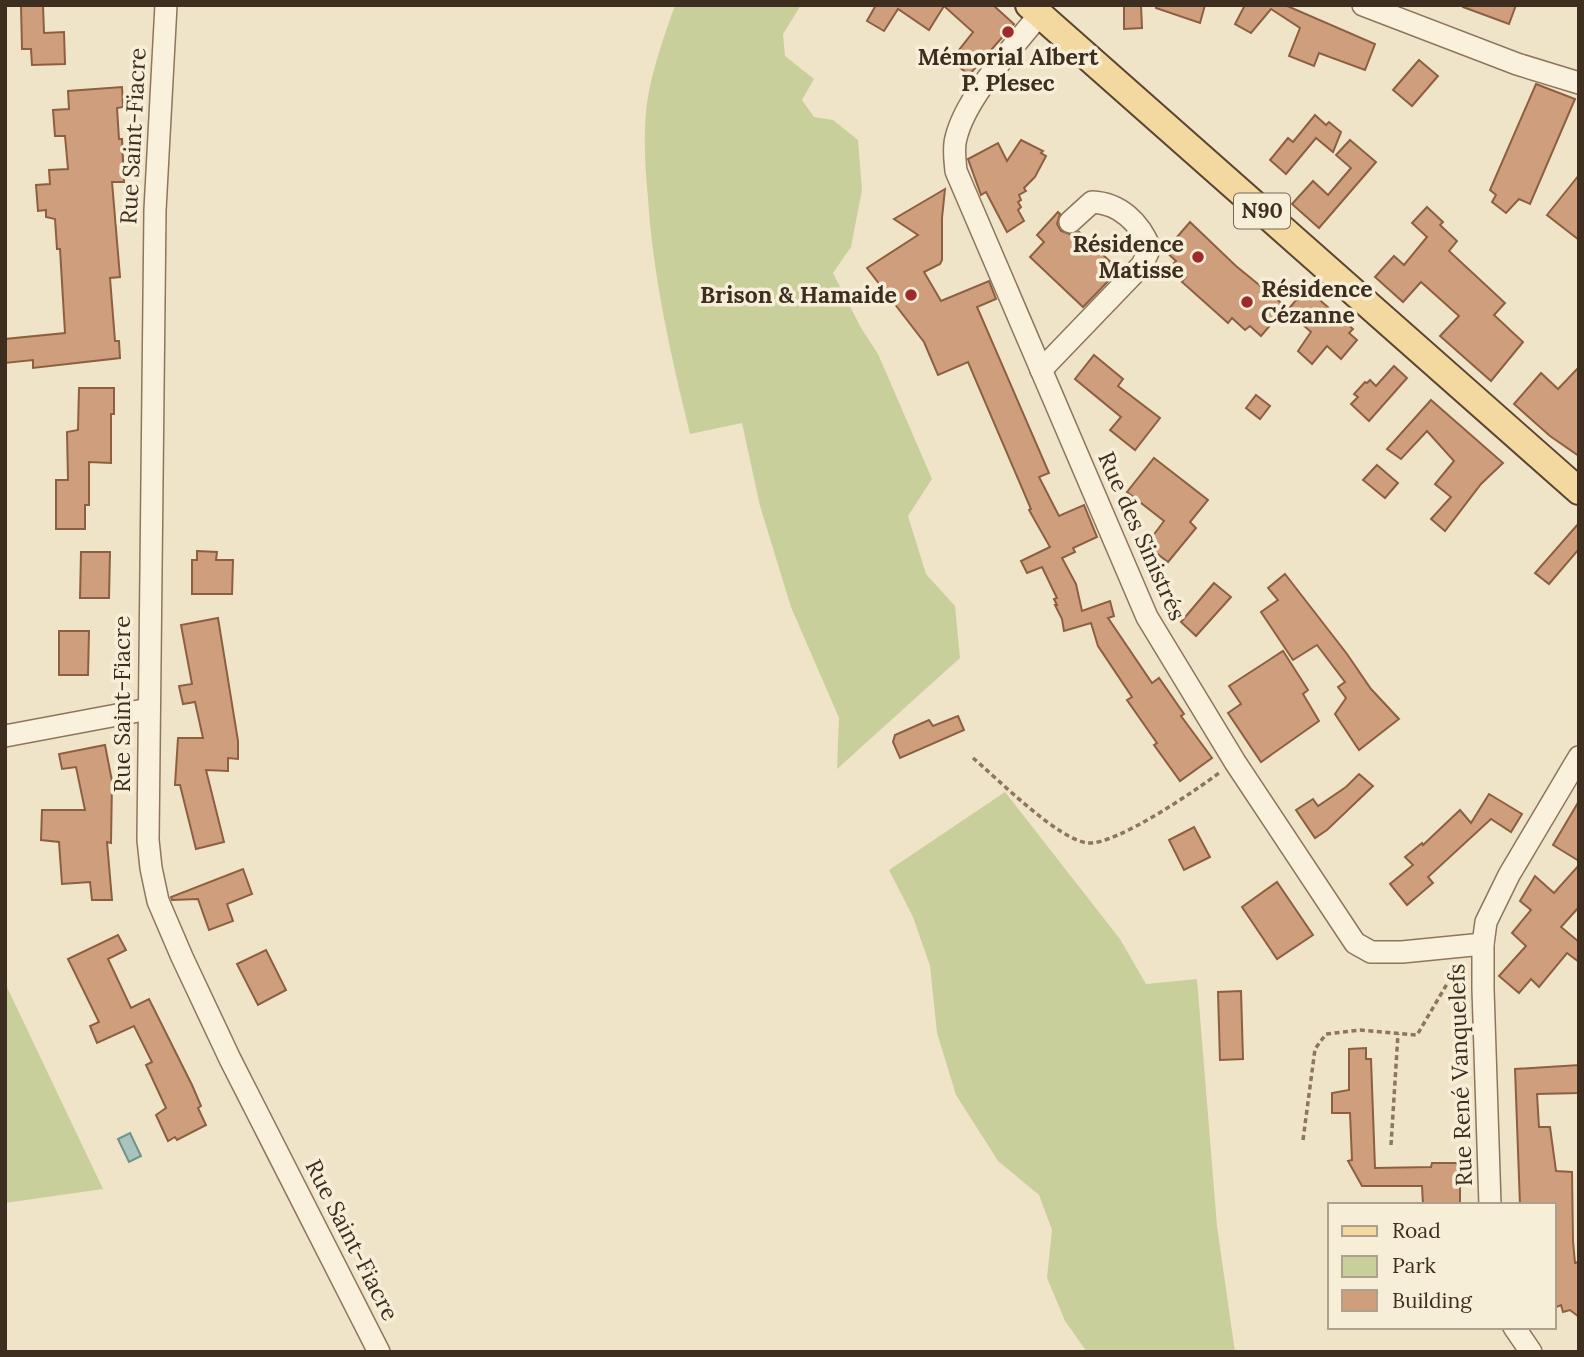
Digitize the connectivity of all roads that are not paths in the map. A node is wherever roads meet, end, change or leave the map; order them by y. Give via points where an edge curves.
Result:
1 (166, 5) edge
2 (1363, 5) edge
3 (1034, 10) edge
4 (1579, 83) edge
5 (1070, 222) dead end
6 (1041, 370) junction
7 (1579, 491) edge
8 (149, 709) junction
9 (5, 736) edge
10 (1579, 757) edge
11 (1483, 944) junction
12 (1490, 1203) edge
13 (1515, 1329) edge
14 (379, 1352) edge
15 (1531, 1352) edge

1 - 8 street, Rue Saint-Fiacre via 155,210
2 - 4 street
3 - 6 street, Rue des Sinistrés via 970,103 955,142 956,171
3 - 7 main road, N90
5 - 6 street via 1092,202 1106,203 1144,232 1150,248 1142,265
6 - 11 street, Rue des Sinistrés via 1147,617 1235,762 1355,943 1381,952
8 - 9 street
8 - 14 street, Rue Saint-Fiacre via 148,840 158,901 230,1059
10 - 11 street, Rue René Vanquelefs via 1509,875 1486,922
11 - 12 street, Rue René Vanquelefs
13 - 15 street

